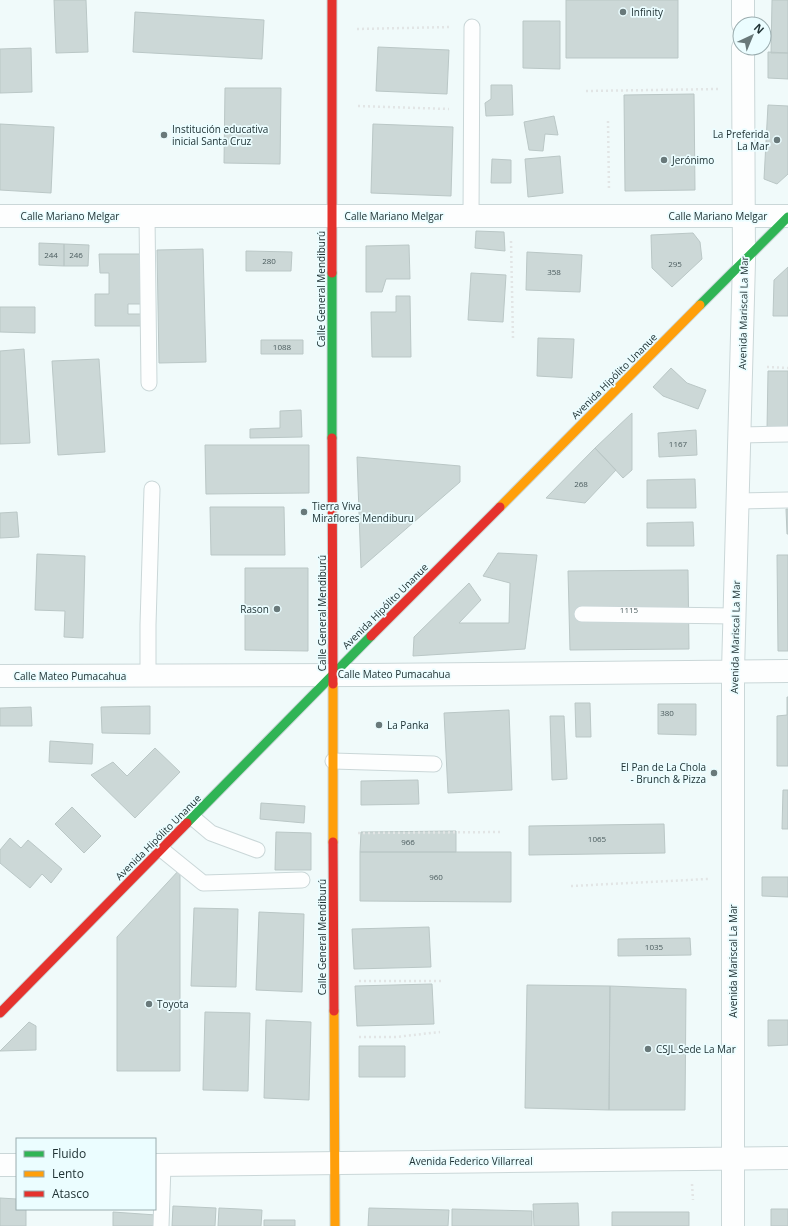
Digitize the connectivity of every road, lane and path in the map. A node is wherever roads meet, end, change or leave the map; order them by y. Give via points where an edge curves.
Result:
1 (332, 0) edge
2 (743, 0) edge
3 (743, 16) edge
4 (472, 27) joint
5 (332, 29) junction
6 (743, 56) edge
7 (743, 89) junction
8 (586, 91) dead end
9 (332, 105) junction
10 (472, 110) junction
11 (608, 121) dead end
12 (0, 216) edge
13 (147, 216) junction
14 (332, 216) junction
15 (471, 216) junction
16 (511, 216) junction
17 (788, 216) edge
18 (610, 217) junction
19 (744, 217) junction
20 (744, 261) junction
21 (513, 338) dead end
22 (149, 383) dead end
23 (740, 434) junction
24 (788, 434) edge
25 (152, 489) dead end
26 (738, 500) junction
27 (788, 500) edge
28 (582, 614) dead end
29 (735, 616) junction
30 (734, 671) junction
31 (788, 671) edge
32 (333, 675) junction
33 (0, 676) edge
34 (148, 676) junction
35 (333, 761) junction
36 (434, 764) dead end
37 (192, 817) junction
38 (502, 832) dead end
39 (333, 833) junction
40 (161, 849) junction
41 (257, 850) dead end
42 (733, 878) junction
43 (302, 880) dead end
44 (571, 886) dead end
45 (333, 981) junction
46 (444, 981) dead end
47 (0, 1013) edge
48 (440, 1032) dead end
49 (334, 1038) junction
50 (732, 1158) junction
51 (788, 1158) edge
52 (335, 1163) junction
53 (0, 1165) edge
54 (16, 1165) edge
55 (159, 1165) edge
56 (692, 1182) dead end
57 (693, 1200) dead end
58 (161, 1226) edge
59 (335, 1226) edge
60 (733, 1226) edge

1 - 5 street, Calle General Mendiburú
2 - 3 street
4 - 5 path
4 - 10 lane
5 - 9 street, Calle General Mendiburú
6 - 7 street, Avenida Mariscal La Mar
7 - 8 path
7 - 19 street, Avenida Mariscal La Mar
9 - 10 path
9 - 14 street, Calle General Mendiburú
10 - 15 lane
11 - 18 path
12 - 13 street, Calle Mariano Melgar
13 - 14 street, Calle Mariano Melgar
13 - 22 lane
14 - 15 street, Calle Mariano Melgar
14 - 32 street, Calle General Mendiburú
15 - 16 street, Calle Mariano Melgar
16 - 18 street, Calle Mariano Melgar
16 - 21 path
17 - 19 street, Calle Mariano Melgar
17 - 20 street, Avenida Hipólito Unanue
18 - 19 street, Calle Mariano Melgar
19 - 20 street, Avenida Mariscal La Mar
20 - 23 street, Avenida Mariscal La Mar
20 - 32 street, Avenida Hipólito Unanue
23 - 24 lane
23 - 26 street, Avenida Mariscal La Mar
25 - 34 lane
26 - 27 lane
26 - 29 street, Avenida Mariscal La Mar
28 - 29 lane
29 - 30 street, Avenida Mariscal La Mar
30 - 31 street, Calle Mateo Pumacahua
30 - 32 street, Calle Mateo Pumacahua
30 - 42 street, Avenida Mariscal La Mar
32 - 34 street, Calle Mateo Pumacahua
32 - 35 street, Calle General Mendiburú
32 - 37 street, Avenida Hipólito Unanue
33 - 34 street, Calle Mateo Pumacahua
35 - 36 lane
35 - 39 street, Calle General Mendiburú
37 - 40 street, Avenida Hipólito Unanue
37 - 41 lane via 211,833
38 - 39 path
39 - 45 street, Calle General Mendiburú
40 - 43 lane via 203,883
40 - 47 street, Avenida Hipólito Unanue
42 - 44 path
42 - 50 street, Avenida Mariscal La Mar
45 - 46 path
45 - 49 street, Calle General Mendiburú
48 - 49 path via 396,1037
49 - 52 street, Calle General Mendiburú
50 - 51 street, Avenida Federico Villarreal
50 - 52 street, Avenida Federico Villarreal
50 - 60 street, Avenida Mariscal La Mar
52 - 55 street, Avenida Federico Villarreal
52 - 59 street, Calle General Mendiburú
53 - 54 street
55 - 58 lane
56 - 57 path

